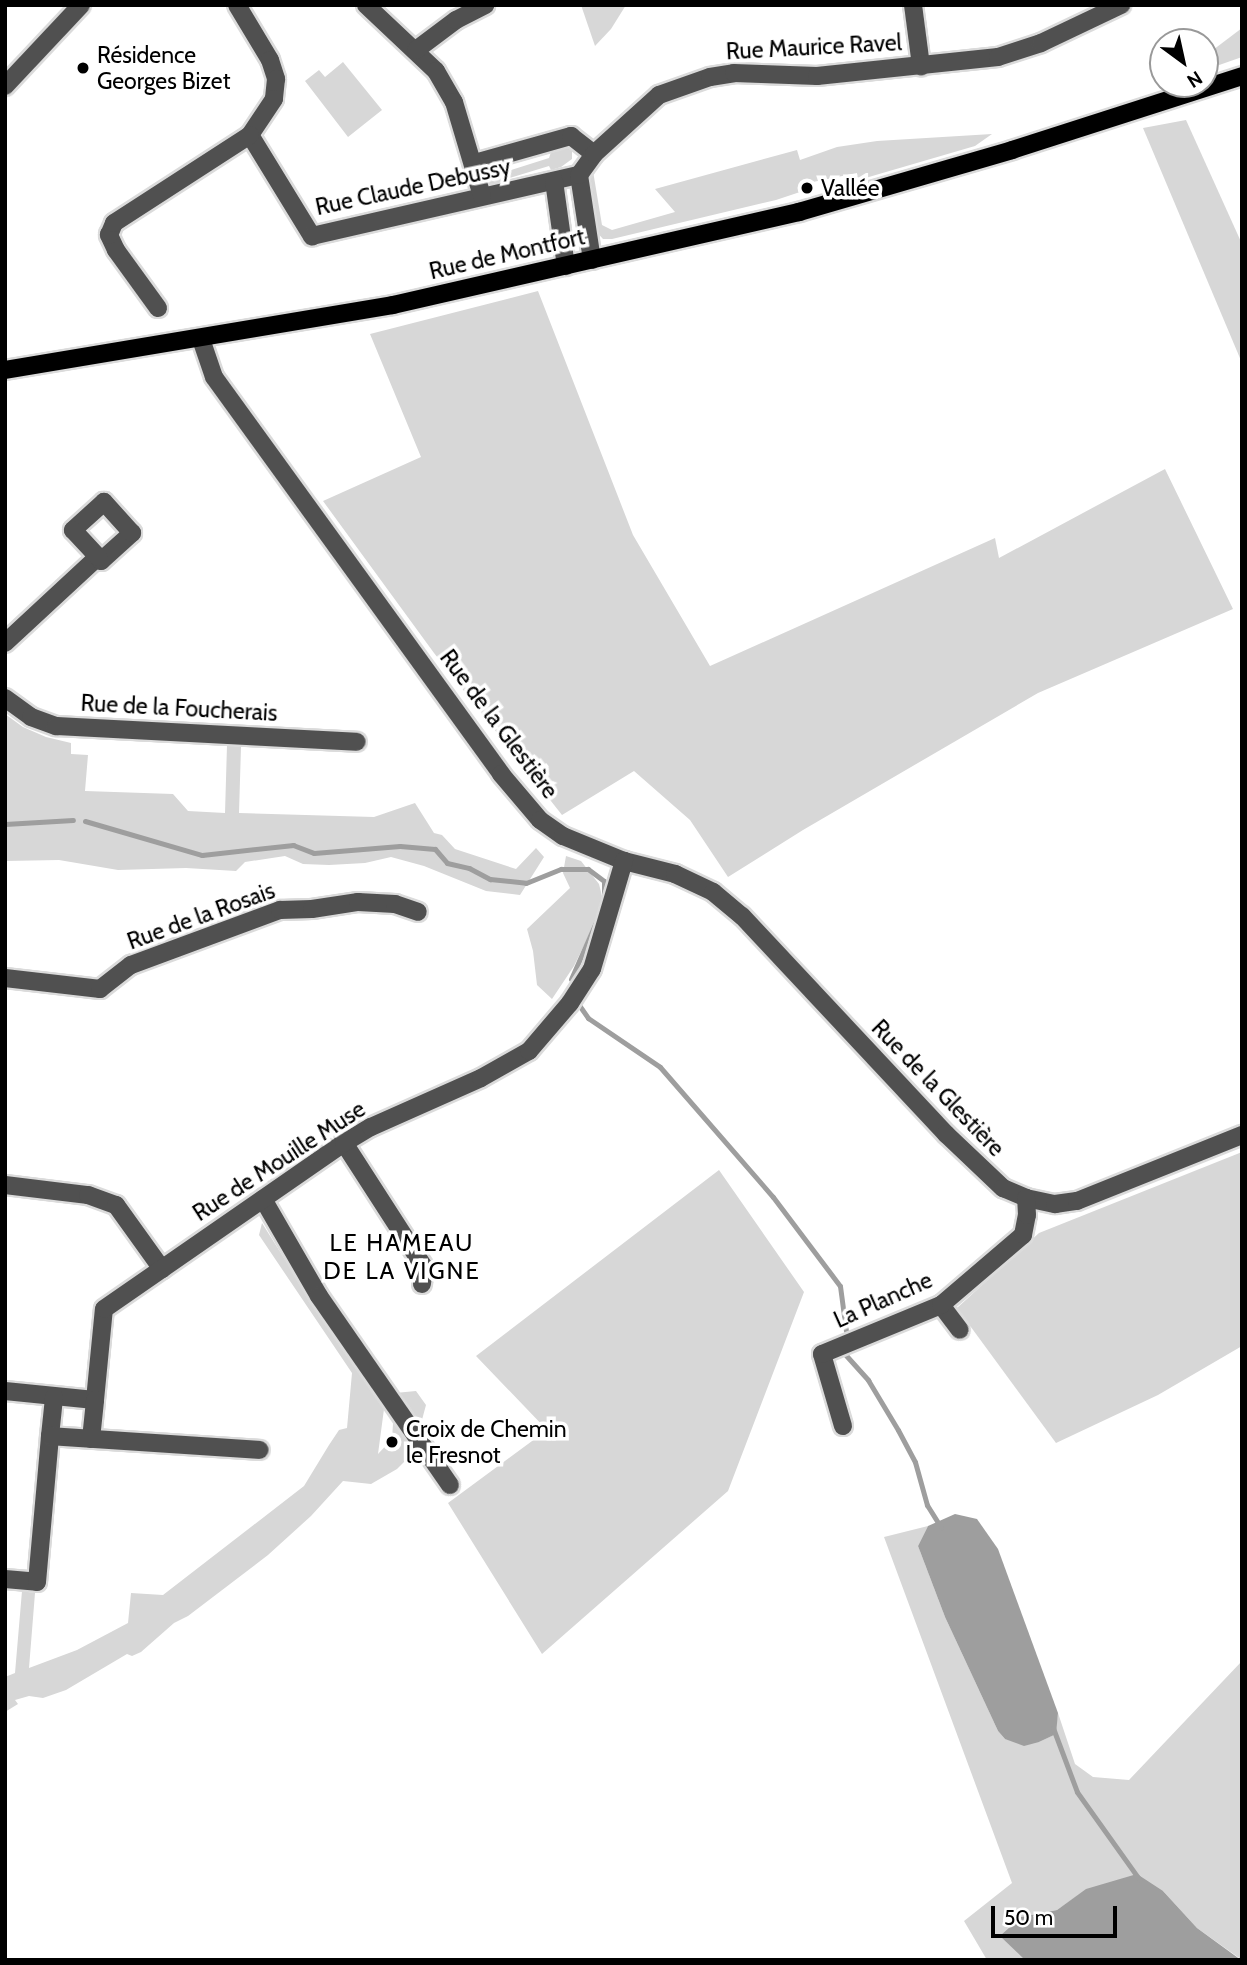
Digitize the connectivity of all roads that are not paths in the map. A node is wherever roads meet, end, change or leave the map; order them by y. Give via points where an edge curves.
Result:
1 (81, 5) edge
2 (237, 5) edge
3 (366, 5) edge
4 (485, 5) edge
5 (913, 5) edge
6 (1121, 5) edge
7 (416, 50) junction
8 (920, 66) junction
9 (1242, 76) edge
10 (5, 86) edge
11 (250, 135) junction
12 (594, 154) junction
13 (475, 163) junction
14 (579, 175) junction
15 (554, 181) junction
16 (482, 196) junction
17 (592, 260) junction
18 (566, 266) junction
19 (158, 308) dead end
20 (201, 339) junction
21 (5, 370) edge
22 (98, 557) dead end
23 (5, 643) edge
24 (5, 698) edge
25 (357, 742) dead end
26 (624, 861) junction
27 (418, 912) dead end
28 (5, 978) edge
29 (1242, 1135) edge
30 (344, 1143) junction
31 (5, 1185) edge
32 (1026, 1198) junction
33 (263, 1199) junction
34 (162, 1269) junction
35 (422, 1284) dead end
36 (940, 1305) junction
37 (960, 1330) dead end
38 (5, 1391) edge
39 (54, 1396) junction
40 (95, 1400) junction
41 (843, 1426) dead end
42 (50, 1436) junction
43 (91, 1439) junction
44 (260, 1450) dead end
45 (450, 1485) dead end
46 (5, 1579) edge

1 - 10 street
2 - 11 street via 270,60 276,79 274,99
3 - 7 street
4 - 7 street
5 - 8 street
6 - 8 street, Rue Maurice Ravel via 1041,43 998,57
7 - 13 street via 436,71 454,102
8 - 12 street, Rue Maurice Ravel via 817,76 734,73 710,77 659,95
9 - 17 main road, Rue de Montfort via 850,199
11 - 16 street, Rue Claude Debussy via 312,236
11 - 19 street via 114,223 109,235
12 - 13 street, Rue Claude Debussy via 571,136
12 - 14 street, Rue Maurice Ravel
13 - 16 street
14 - 15 street, Rue Claude Debussy
14 - 17 street
15 - 16 street, Rue Claude Debussy
15 - 18 street
17 - 18 main road, Rue de Montfort
18 - 20 main road, Rue de Montfort via 393,305
20 - 21 main road, Rue de Montfort
20 - 26 street, Rue de la Glestière via 214,377 501,774 540,820 563,836
22 - 23 street
24 - 25 street, Rue de la Foucherais via 31,717 56,726
26 - 30 street, Rue de Mouille Muse via 592,969 570,1003 528,1051
26 - 32 street, Rue de la Glestière via 675,874 713,892 742,916 974,1164 1003,1188
27 - 28 street, Rue de la Rosais via 395,904 358,902 279,911 131,965 100,989
29 - 32 street, Rue de la Glestière via 1077,1201 1055,1204
30 - 33 street, Rue de Mouille Muse
30 - 35 street via 424,1267
31 - 34 street via 88,1195 116,1205
32 - 36 street, La Planche via 1023,1235
33 - 34 street, Rue de Mouille Muse
33 - 45 street via 319,1296
34 - 40 street, Rue de Mouille Muse via 104,1309
36 - 37 street
36 - 41 street, La Planche via 822,1354
38 - 39 street
39 - 40 street
39 - 42 street
40 - 43 street, Rue de Mouille Muse
42 - 43 street
42 - 46 street via 37,1582
43 - 44 street

